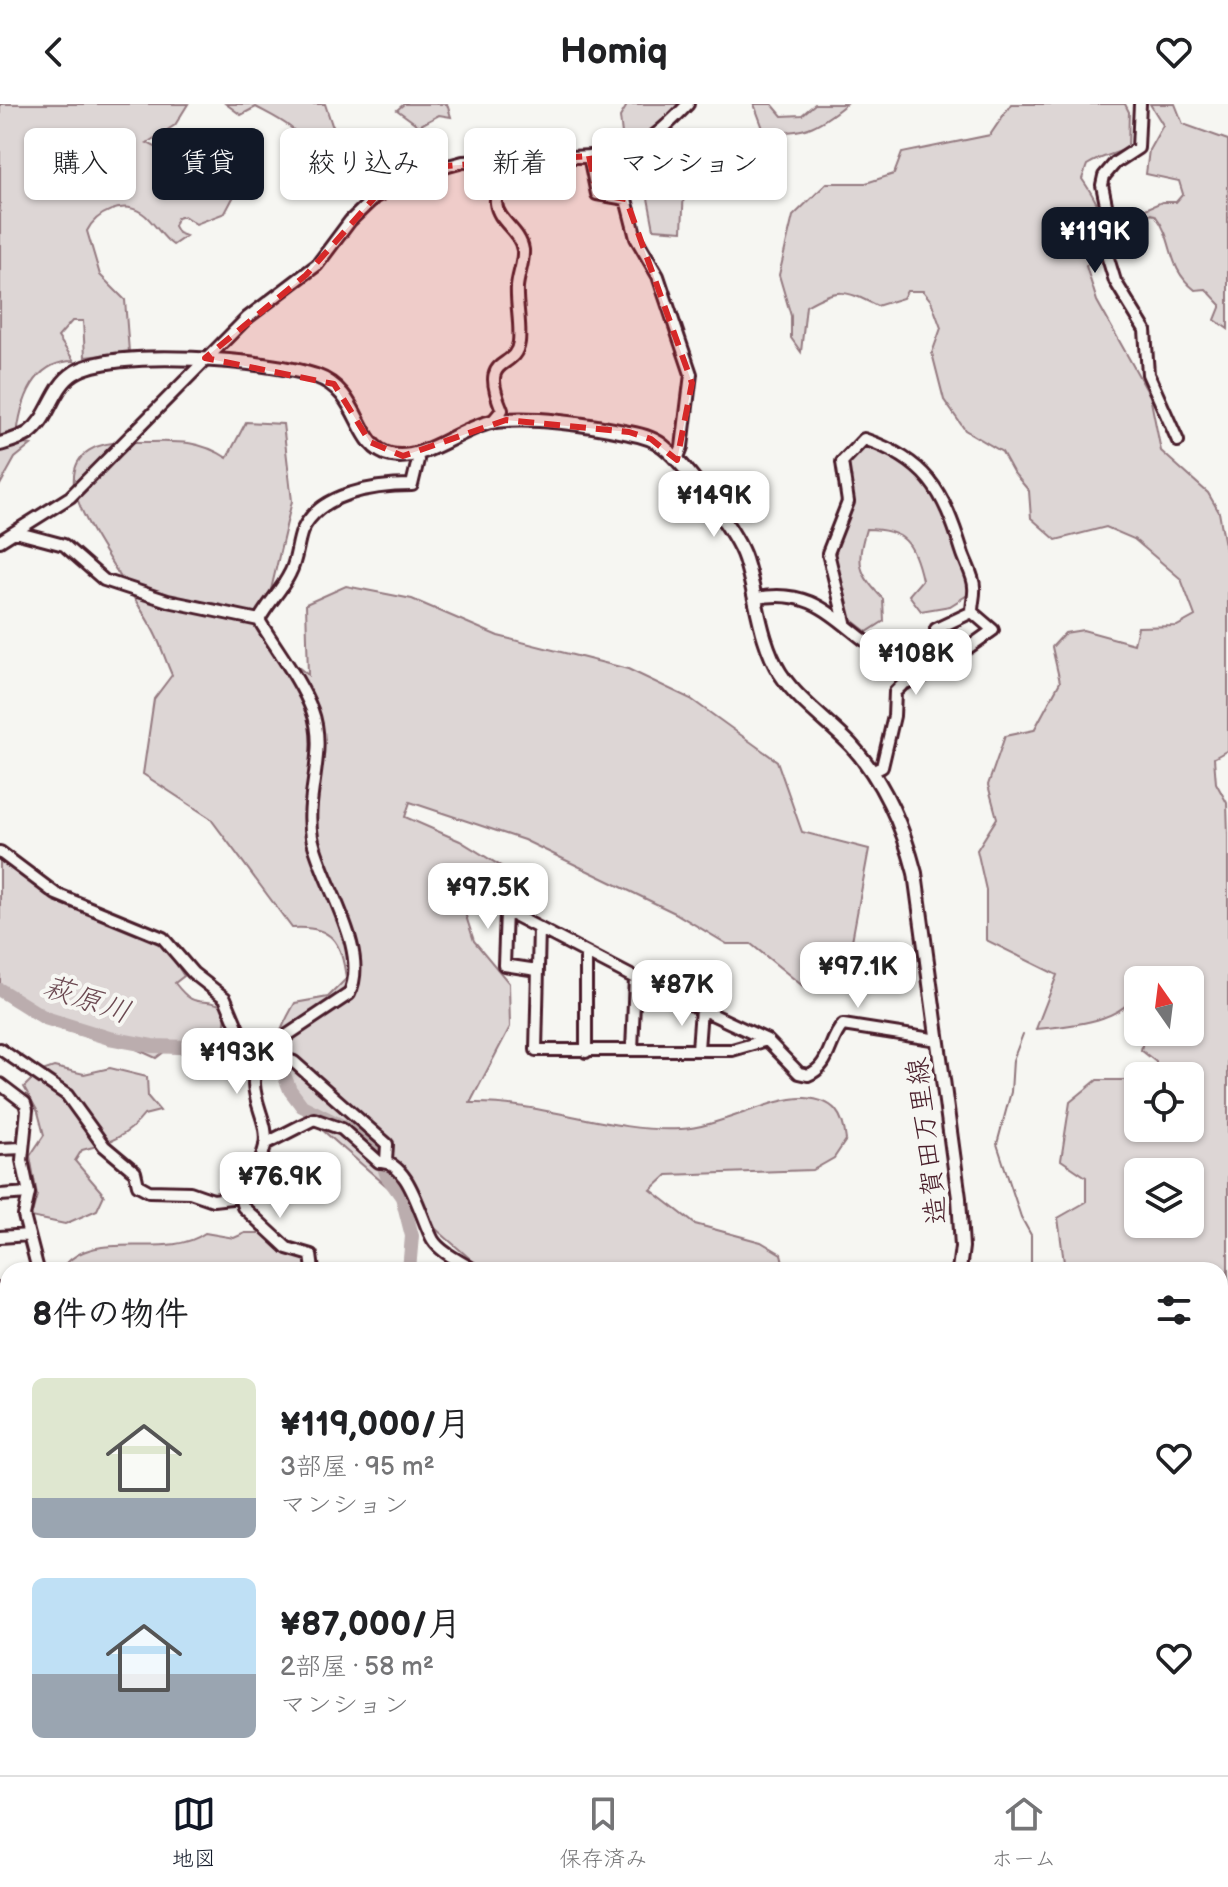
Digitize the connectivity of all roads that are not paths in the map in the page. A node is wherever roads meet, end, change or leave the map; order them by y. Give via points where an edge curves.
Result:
1 (688, 104) edge
2 (1140, 104) edge
3 (589, 156) junction
4 (576, 157) edge
5 (464, 164) edge
6 (496, 200) edge
7 (205, 358) junction
8 (492, 422) junction
9 (1178, 441) dead end
10 (0, 444) edge
11 (416, 454) junction
12 (677, 460) junction
13 (15, 532) junction
14 (0, 541) edge
15 (757, 598) junction
16 (972, 612) junction
17 (259, 620) junction
18 (845, 622) junction
19 (936, 629) dead end
20 (922, 676) junction
21 (872, 772) junction
22 (0, 852) edge
23 (539, 928) junction
24 (586, 953) junction
25 (537, 970) junction
26 (635, 978) junction
27 (701, 1009) junction
28 (767, 1040) junction
29 (938, 1040) junction
30 (0, 1049) edge
31 (698, 1049) junction
32 (632, 1050) junction
33 (262, 1052) junction
34 (586, 1052) junction
35 (0, 1084) edge
36 (265, 1144) junction
37 (22, 1148) junction
38 (0, 1149) edge
39 (382, 1162) junction
40 (29, 1193) junction
41 (0, 1195) edge
42 (240, 1197) junction
43 (29, 1235) junction
44 (0, 1237) edge
45 (36, 1262) edge
46 (312, 1262) edge
47 (463, 1262) edge
48 (959, 1262) edge

1 - 3 street via 646,143 613,155
2 - 9 street via 1138,148 1115,163 1102,185 1110,224 1107,255 1115,281 1145,330 1148,374
3 - 4 street
3 - 12 street via 597,194 626,199 636,238 658,276 686,354 692,383
5 - 7 street via 445,166 375,197 306,275 267,301
6 - 8 street via 523,252 517,285 519,342 515,354 494,369 502,410
7 - 10 main road via 105,363 77,370 66,378 33,430
7 - 11 main road via 315,375 344,392 377,449 388,455
7 - 13 street via 70,497
8 - 11 main road, 造賀田万里線
8 - 12 main road, 造賀田万里線 via 535,421 629,432 663,446
11 - 17 street via 412,485 337,498 311,515 290,573
12 - 15 main road, 造賀田万里線 via 744,554
13 - 14 street
13 - 17 street via 64,545 104,580 179,604
15 - 18 street via 796,597
15 - 21 main road, 造賀田万里線 via 769,653 780,673
16 - 18 street via 974,585 949,511 931,480 891,448 864,439 842,462 848,502 828,553
16 - 19 street
16 - 20 street via 993,630
17 - 33 street via 312,709 318,733 311,835 355,971 349,994
18 - 20 street via 875,648 894,647 904,653
20 - 21 street via 895,692 882,767
21 - 29 main road, 造賀田万里線 via 898,820 915,873
22 - 33 street via 56,894 163,938 193,973 225,998 234,1027
23 - 24 street
23 - 25 street
23 - 25 street via 506,911 504,965
24 - 26 street
24 - 34 street
25 - 34 street via 536,1050
26 - 27 street
26 - 32 street
27 - 28 street
27 - 31 street
28 - 29 street via 799,1073 808,1075 820,1067 843,1025
28 - 31 street via 732,1050
29 - 48 main road, 造賀田万里線 via 961,1217
30 - 42 street via 67,1095 144,1189 190,1192 213,1200
31 - 32 street
32 - 34 street
33 - 36 street via 252,1086
33 - 39 street via 294,1062 387,1144
35 - 37 street via 25,1103
36 - 39 street via 320,1119
36 - 42 street via 254,1178
37 - 38 street
37 - 40 street
39 - 47 street via 399,1170 433,1239
40 - 41 street
40 - 43 street via 24,1216
42 - 46 street via 243,1207 287,1248 311,1255
43 - 44 street
43 - 45 street

